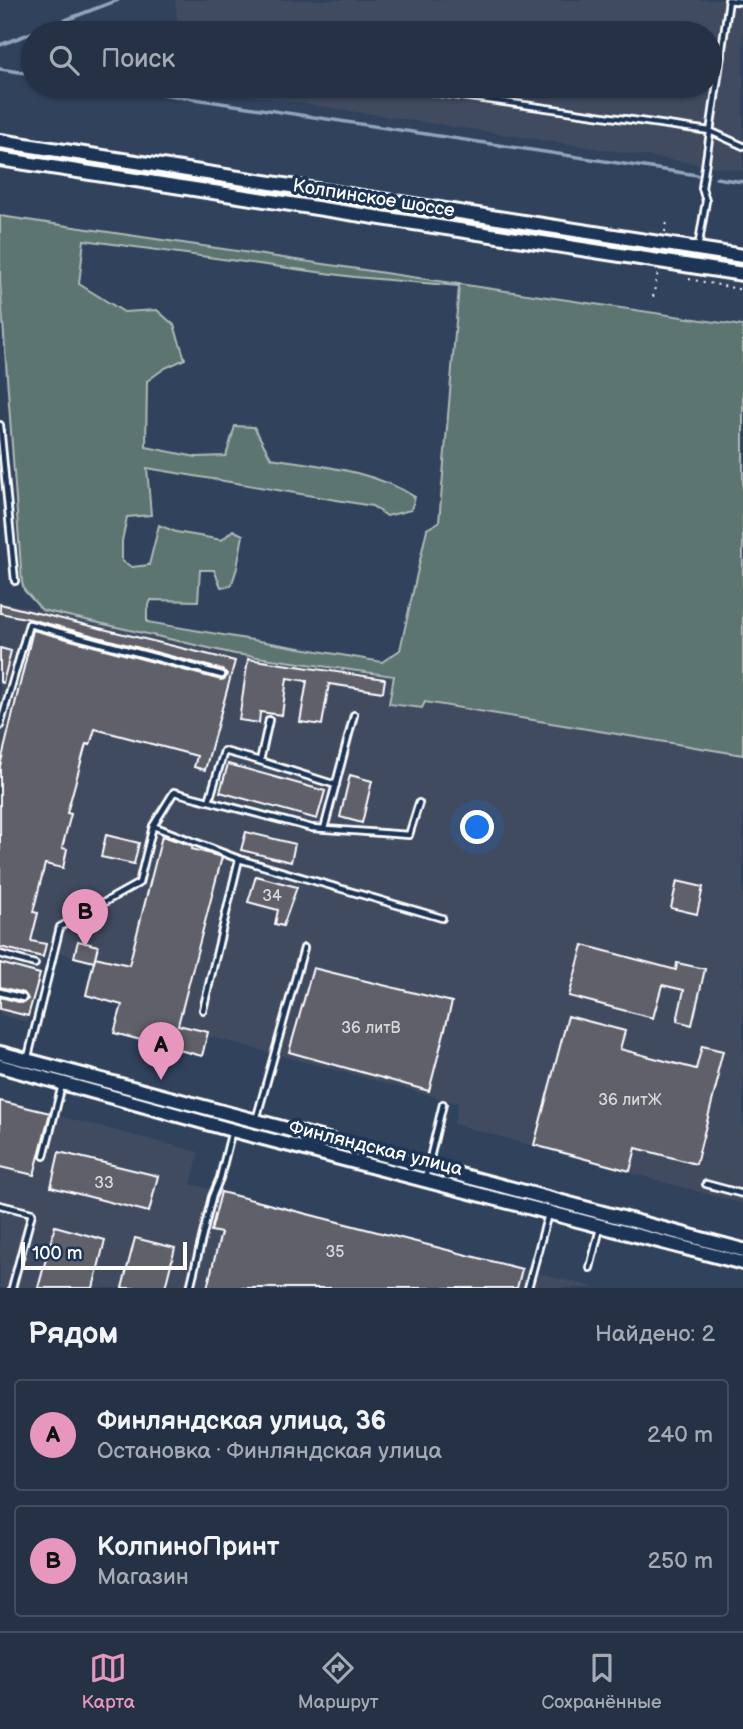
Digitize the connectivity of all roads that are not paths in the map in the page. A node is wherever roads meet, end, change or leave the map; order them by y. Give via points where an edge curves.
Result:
1 (729, 0) edge
2 (743, 2) edge
3 (722, 48) edge
4 (476, 98) edge
5 (715, 98) edge
6 (710, 131) junction
7 (0, 141) edge
8 (743, 146) edge
9 (0, 159) edge
10 (698, 249) junction
11 (743, 256) edge
12 (743, 274) edge
13 (0, 425) edge
14 (15, 581) dead end
15 (222, 675) dead end
16 (354, 715) dead end
17 (269, 720) dead end
18 (0, 726) edge
19 (260, 761) junction
20 (336, 785) junction
21 (209, 801) junction
22 (419, 803) dead end
23 (153, 826) junction
24 (324, 829) junction
25 (239, 859) junction
26 (442, 918) dead end
27 (304, 948) dead end
28 (0, 954) edge
29 (35, 964) dead end
30 (0, 992) edge
31 (23, 998) dead end
32 (203, 1010) dead end
33 (0, 1053) edge
34 (0, 1066) edge
35 (26, 1066) junction
36 (64, 1077) junction
37 (443, 1104) dead end
38 (256, 1121) junction
39 (232, 1130) junction
40 (44, 1156) dead end
41 (426, 1173) junction
42 (706, 1184) dead end
43 (743, 1194) edge
44 (0, 1205) edge
45 (551, 1205) junction
46 (601, 1225) junction
47 (743, 1250) edge
48 (743, 1264) edge
49 (590, 1268) dead end
50 (12, 1288) edge
51 (190, 1288) edge
52 (528, 1288) edge

1 - 2 lane
1 - 3 lane
4 - 6 lane
5 - 6 lane
6 - 8 lane
6 - 10 lane
7 - 10 main road, Колпинское шоссе
9 - 12 main road, Колпинское шоссе
10 - 11 main road, Колпинское шоссе
13 - 14 lane
15 - 18 lane via 29,624
16 - 20 lane
17 - 19 lane
19 - 20 lane
19 - 21 lane via 224,751
20 - 24 lane
21 - 23 lane via 174,792
21 - 24 lane
22 - 24 lane via 409,835
23 - 25 lane
23 - 35 lane via 139,883 60,927
25 - 26 lane
25 - 32 lane
27 - 38 lane
28 - 29 lane
30 - 31 lane
33 - 35 main road, Финляндская улица
34 - 35 main road, Финляндская улица
35 - 36 main road, Финляндская улица
36 - 38 main road, Финляндская улица
36 - 39 main road, Финляндская улица
36 - 40 lane
37 - 41 lane
38 - 41 main road, Финляндская улица
39 - 41 main road, Финляндская улица
39 - 51 lane
41 - 45 main road, Финляндская улица
42 - 43 lane
44 - 50 lane via 32,1213
45 - 46 main road, Финляндская улица
45 - 47 main road, Финляндская улица
45 - 52 lane
46 - 48 main road, Финляндская улица
46 - 49 lane

